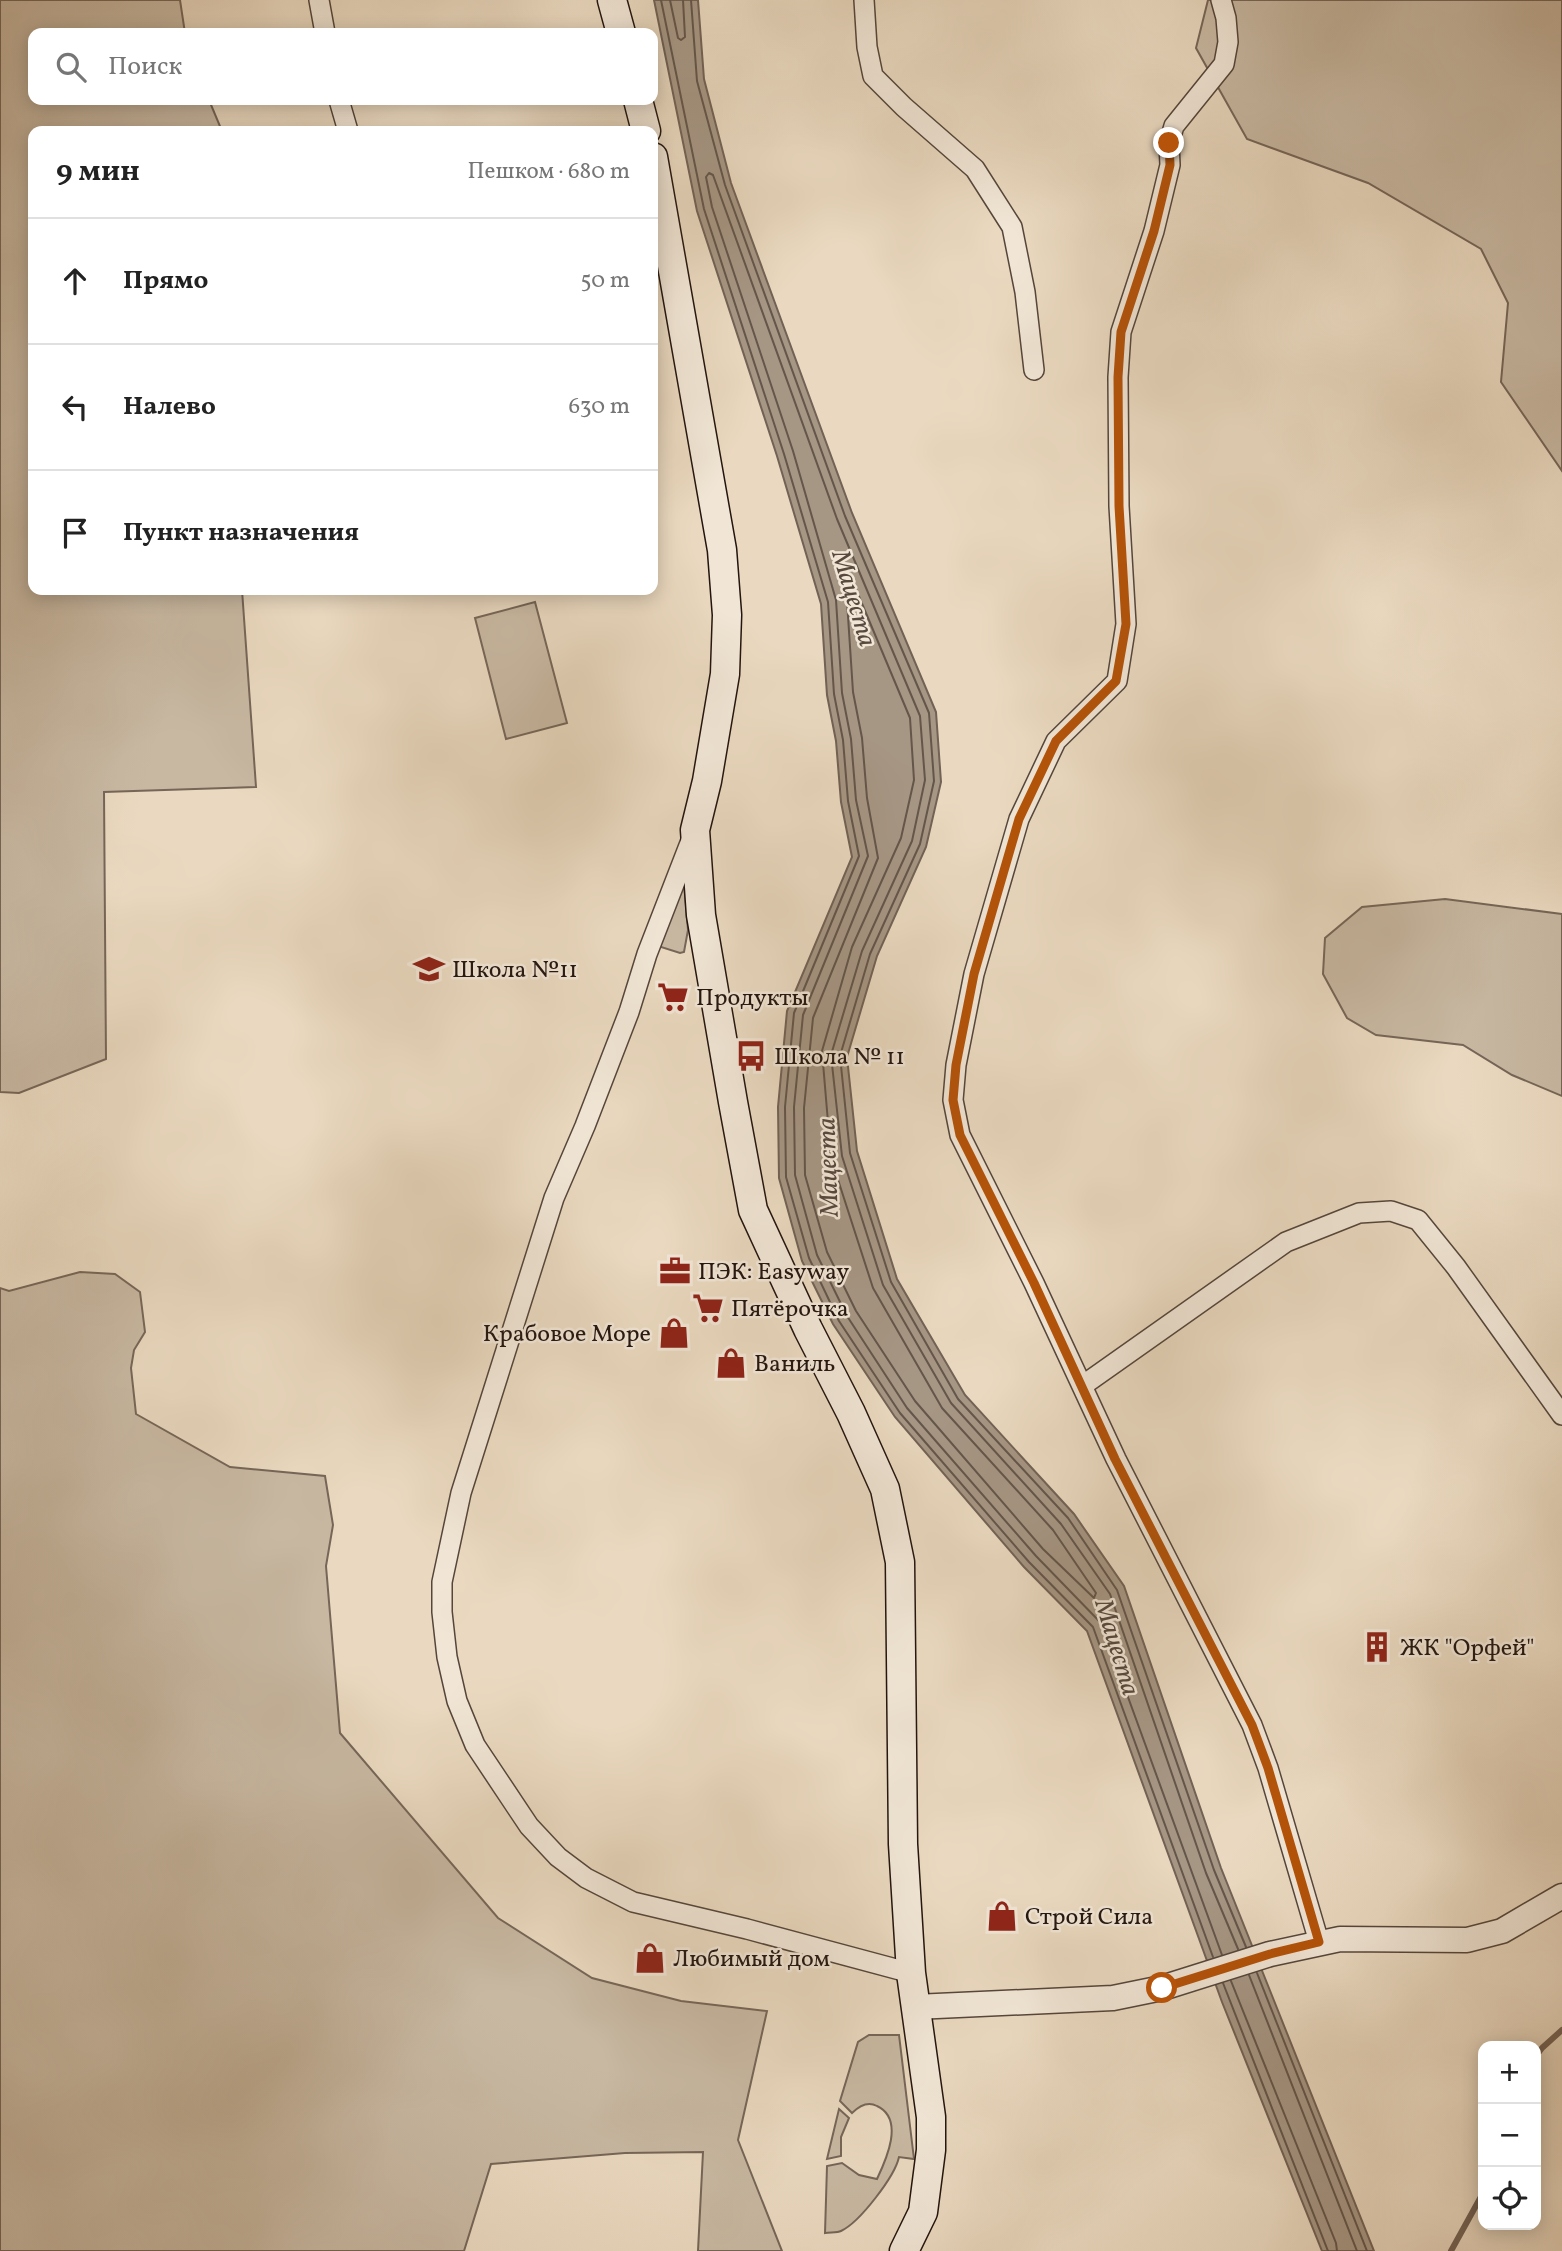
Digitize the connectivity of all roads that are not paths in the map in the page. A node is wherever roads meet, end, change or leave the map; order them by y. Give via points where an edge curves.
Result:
1 (319, 0) edge
2 (612, 0) edge
3 (864, 0) edge
4 (1221, 0) edge
5 (324, 28) edge
6 (620, 28) edge
7 (340, 105) edge
8 (639, 105) edge
9 (347, 126) edge
10 (645, 126) edge
11 (658, 187) edge
12 (1034, 370) dead end
13 (695, 830) junction
14 (1082, 1386) junction
15 (1562, 1415) edge
16 (1562, 1896) edge
17 (1319, 1942) junction
18 (911, 1973) junction
19 (915, 2007) junction
20 (904, 2251) edge

1 - 5 street
2 - 6 main road
3 - 12 street via 873,76 975,169 1012,227 1026,292
4 - 14 street via 1228,42 1224,64 1174,126 1154,231 1121,332 1119,506 1126,624 1116,681 1056,741 1019,819 974,974 956,1065 953,1100 960,1135
7 - 9 street
8 - 10 main road
11 - 13 main road via 717,514 727,615 718,725
13 - 18 main road via 701,915 753,1210 871,1455 886,1489 895,1528 900,1562 903,1844
13 - 18 street via 629,1013 554,1198 461,1493 442,1583 447,1657 457,1701 475,1745 529,1826 586,1878 633,1902
14 - 15 street via 1286,1242 1359,1213 1391,1211 1418,1220
14 - 17 street via 1252,1725
16 - 17 street via 1502,1931 1477,1938
17 - 19 street via 1113,1998
18 - 19 main road
19 - 20 main road via 931,2117 931,2150 923,2212

